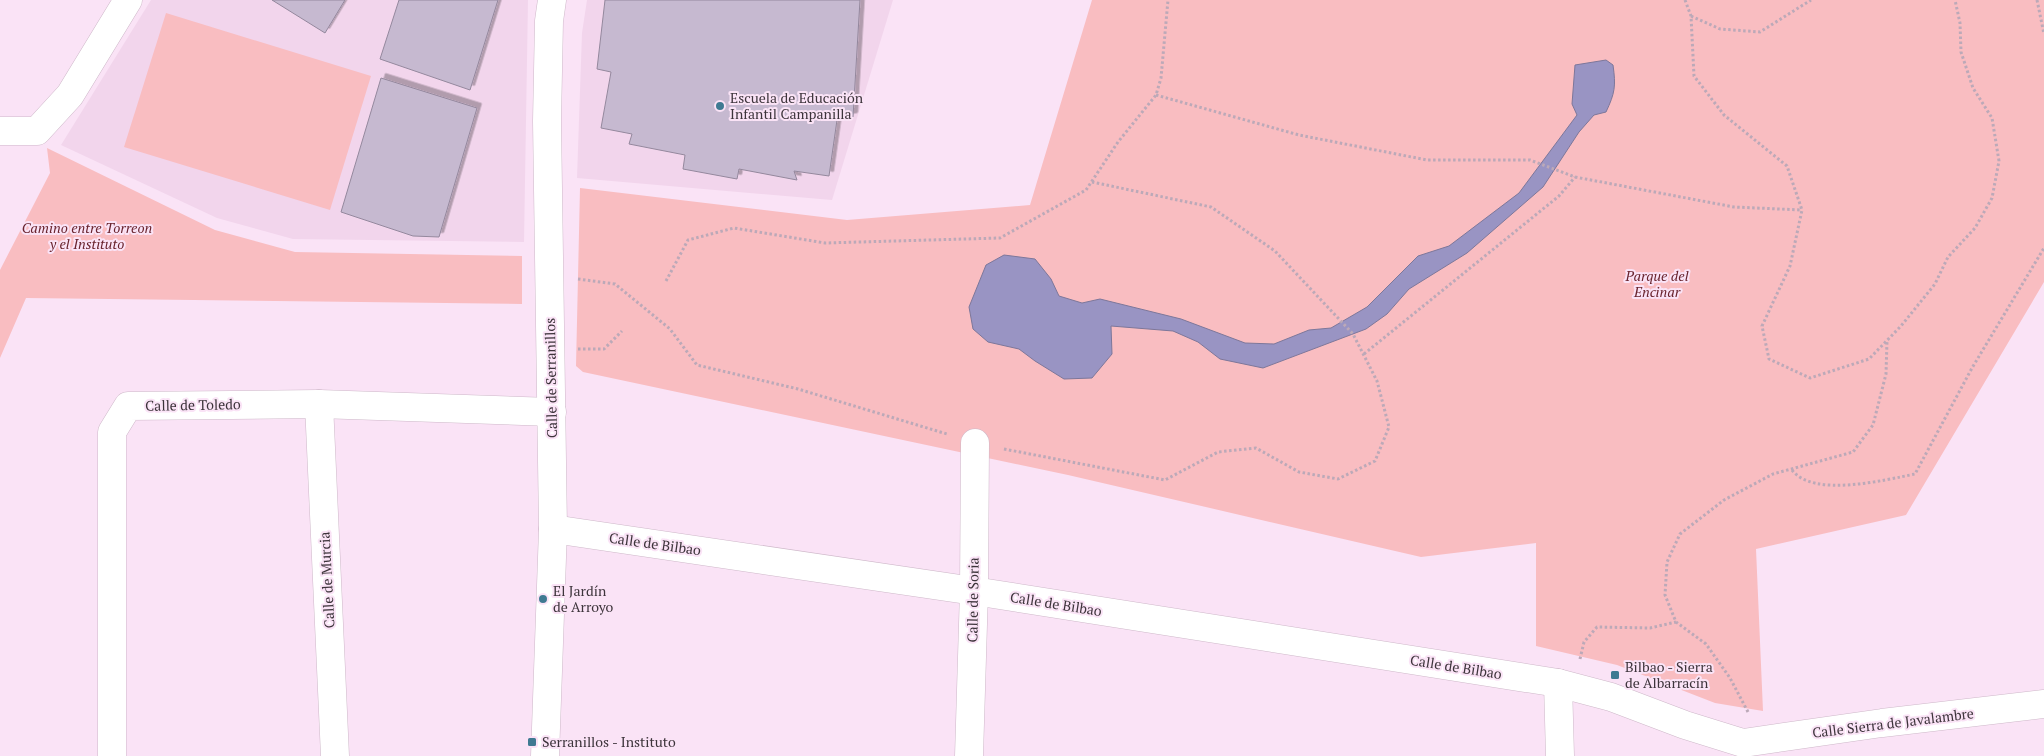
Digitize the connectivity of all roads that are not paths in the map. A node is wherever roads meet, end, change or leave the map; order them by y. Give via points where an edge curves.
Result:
1 (128, 0) edge
2 (552, 0) edge
3 (0, 131) edge
4 (319, 404) junction
5 (552, 412) junction
6 (975, 443) road end
7 (553, 529) junction
8 (974, 591) junction
9 (1565, 685) junction
10 (2044, 704) edge
11 (1749, 747) edge
12 (112, 756) edge
13 (335, 756) edge
14 (545, 756) edge
15 (969, 756) edge
16 (1560, 756) edge

1 - 3 street via 70,95 37,130
2 - 5 street, Calle de Serranillos via 547,121
4 - 5 street, Calle de Toledo
4 - 12 street, Calle de Toledo via 128,406 112,432
4 - 13 street, Calle de Murcia
5 - 7 street, Calle de Serranillos
6 - 8 street, Calle de Soria
7 - 8 street, Calle de Bilbao
7 - 14 street, Calle de Serranillos
8 - 9 street, Calle de Bilbao
8 - 15 street, Calle de Soria
9 - 11 street, Calle de Bilbao via 1611,696
9 - 16 street
10 - 11 street, Calle Sierra de Javalambre via 1882,723

